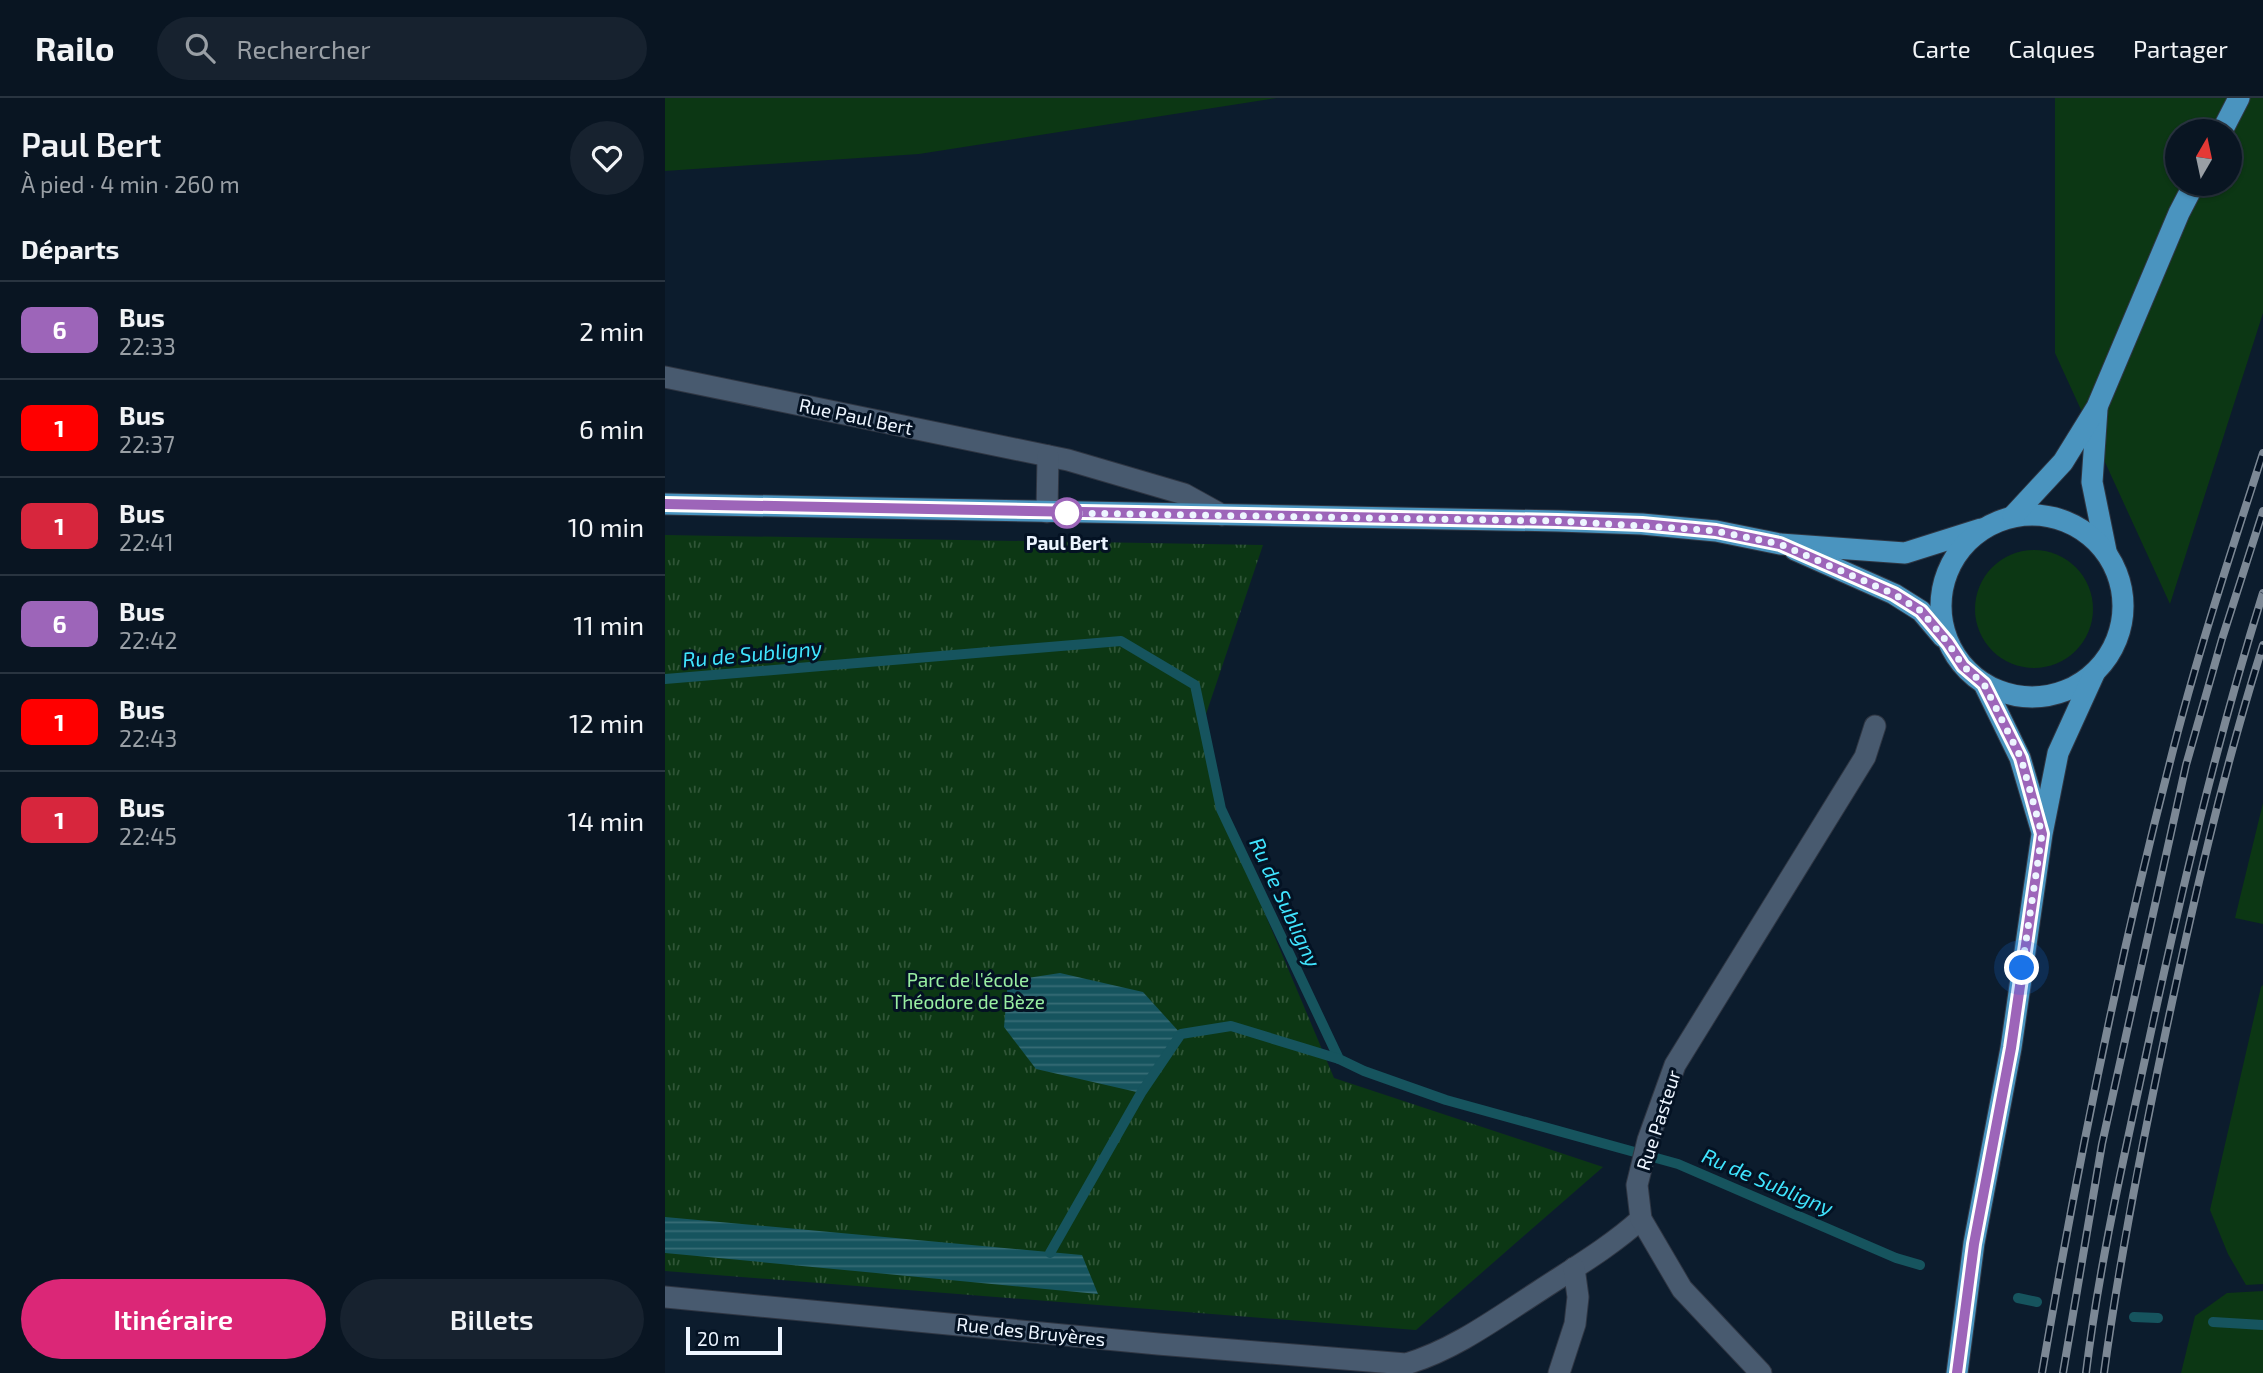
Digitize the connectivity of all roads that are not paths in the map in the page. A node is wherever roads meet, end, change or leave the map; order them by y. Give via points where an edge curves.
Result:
1 (2239, 98) edge
2 (2228, 119) edge
3 (2188, 196) edge
4 (665, 377) edge
5 (2097, 407) junction
6 (1048, 456) junction
7 (665, 503) edge
8 (1047, 512) junction
9 (1222, 515) junction
10 (2013, 516) junction
11 (1981, 529) junction
12 (1780, 544) junction
13 (2106, 551) junction
14 (1948, 643) junction
15 (2094, 674) junction
16 (1984, 684) junction
17 (1875, 726) dead end
18 (2042, 834) junction
19 (1641, 1219) junction
20 (1574, 1268) junction
21 (665, 1297) edge
22 (1394, 1369) edge
23 (1559, 1373) edge
24 (1761, 1373) edge
25 (1957, 1373) edge

1 - 2 main road
3 - 5 main road
4 - 6 street, Rue Paul Bert
5 - 10 main road via 2063,462
5 - 13 main road via 2092,482
6 - 8 street
6 - 9 street, Rue Paul Bert via 1184,494
7 - 8 main road
8 - 9 main road
9 - 12 main road via 1642,524 1716,531
10 - 11 main road
10 - 13 main road via 2065,520
11 - 12 main road via 1905,552
11 - 14 main road via 1962,546 1948,568 1941,592 1941,618
12 - 14 main road via 1894,594 1921,611
13 - 15 main road via 2119,575 2121,628 2111,653
14 - 16 main road via 1963,666
15 - 16 main road via 2069,689 2040,697 2011,695
15 - 18 main road via 2058,753
16 - 18 main road via 2021,758
17 - 19 street, Rue Pasteur via 1865,757 1675,1065 1637,1185
18 - 25 main road
19 - 20 street
19 - 24 street via 1682,1289
20 - 22 street via 1431,1357
20 - 23 street via 1575,1324
21 - 22 street, Rue des Bruyères

